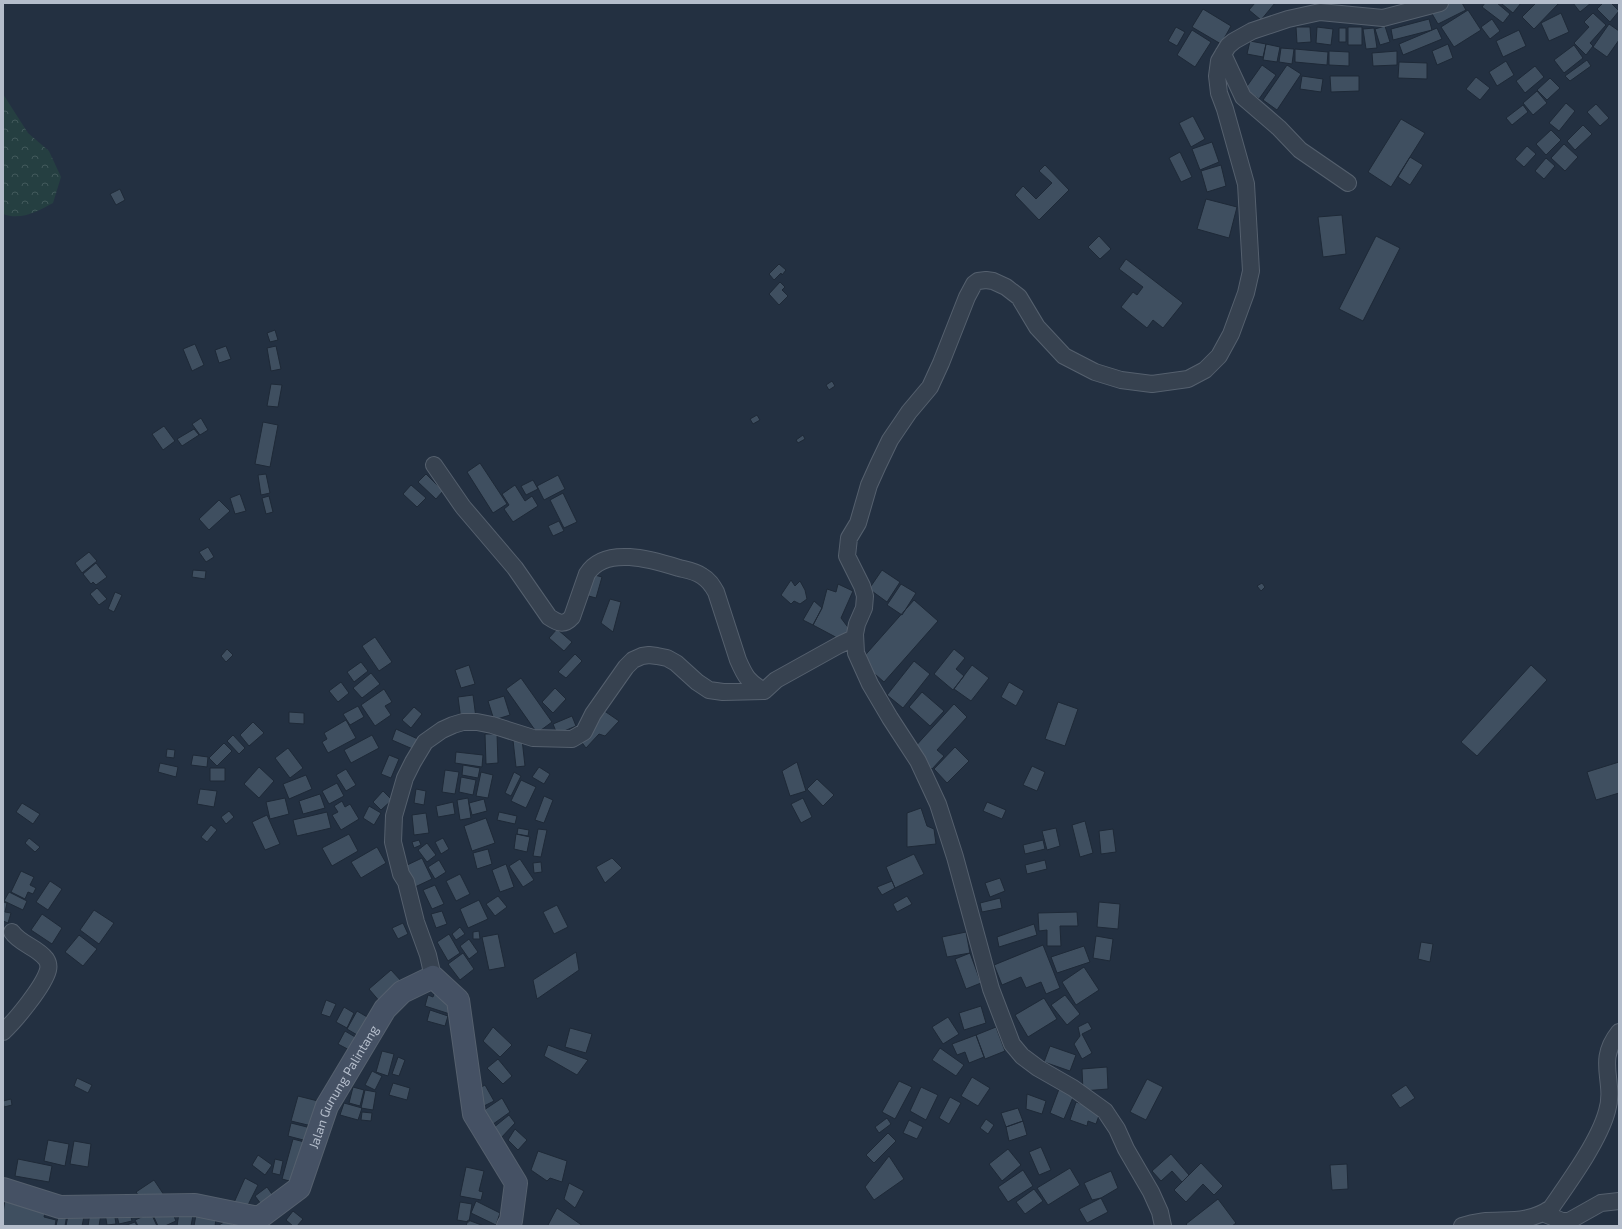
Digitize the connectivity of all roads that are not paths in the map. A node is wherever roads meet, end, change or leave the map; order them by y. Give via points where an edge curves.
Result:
1 (1440, 3) edge
2 (1223, 54) junction
3 (1348, 183) dead end
4 (434, 465) dead end
5 (854, 638) junction
6 (764, 691) junction
7 (12, 932) dead end
8 (433, 977) junction
9 (3, 1032) edge
10 (1619, 1032) edge
11 (3, 1189) edge
12 (1619, 1201) edge
13 (1546, 1214) junction
14 (508, 1226) edge
15 (1163, 1226) edge
16 (1462, 1226) edge

1 - 2 street via 1383,18 1320,12 1288,19 1252,31 1234,41
2 - 3 street via 1243,97 1300,150
2 - 5 street via 1219,61 1217,76 1219,93 1246,184 1251,271 1239,314 1219,356 1205,370 1188,379 1152,384 1121,380 1096,372 1064,356 1037,327 1019,297 993,281 978,281 967,297 930,387 890,440 869,485 858,522 849,538 847,556 865,596 864,608
4 - 6 street via 463,507 515,568 549,617 563,624 568,622 590,568 617,557 656,560 696,572 711,582 716,592 745,675 750,683
5 - 6 street via 776,680
5 - 15 street via 856,653 870,684 918,761 938,804 956,857 991,989 1012,1044 1022,1056 1038,1068 1073,1088 1105,1111 1151,1192
6 - 8 street via 709,690 671,660 649,654 633,660 626,667 592,714 584,732 572,739 532,738 492,724 477,722 453,725 425,742 413,762 401,792 394,816 393,842
7 - 9 street via 46,959 48,969 42,983
8 - 11 street, Jalan Gunung Palintang via 402,992 385,1009 327,1106 299,1188 259,1218 195,1205 60,1207
8 - 14 street via 458,1000 474,1114 516,1183 511,1221
10 - 13 street via 1608,1052 1609,1098 1598,1134
12 - 13 street via 1601,1203 1565,1222
13 - 16 street via 1526,1225 1469,1223

